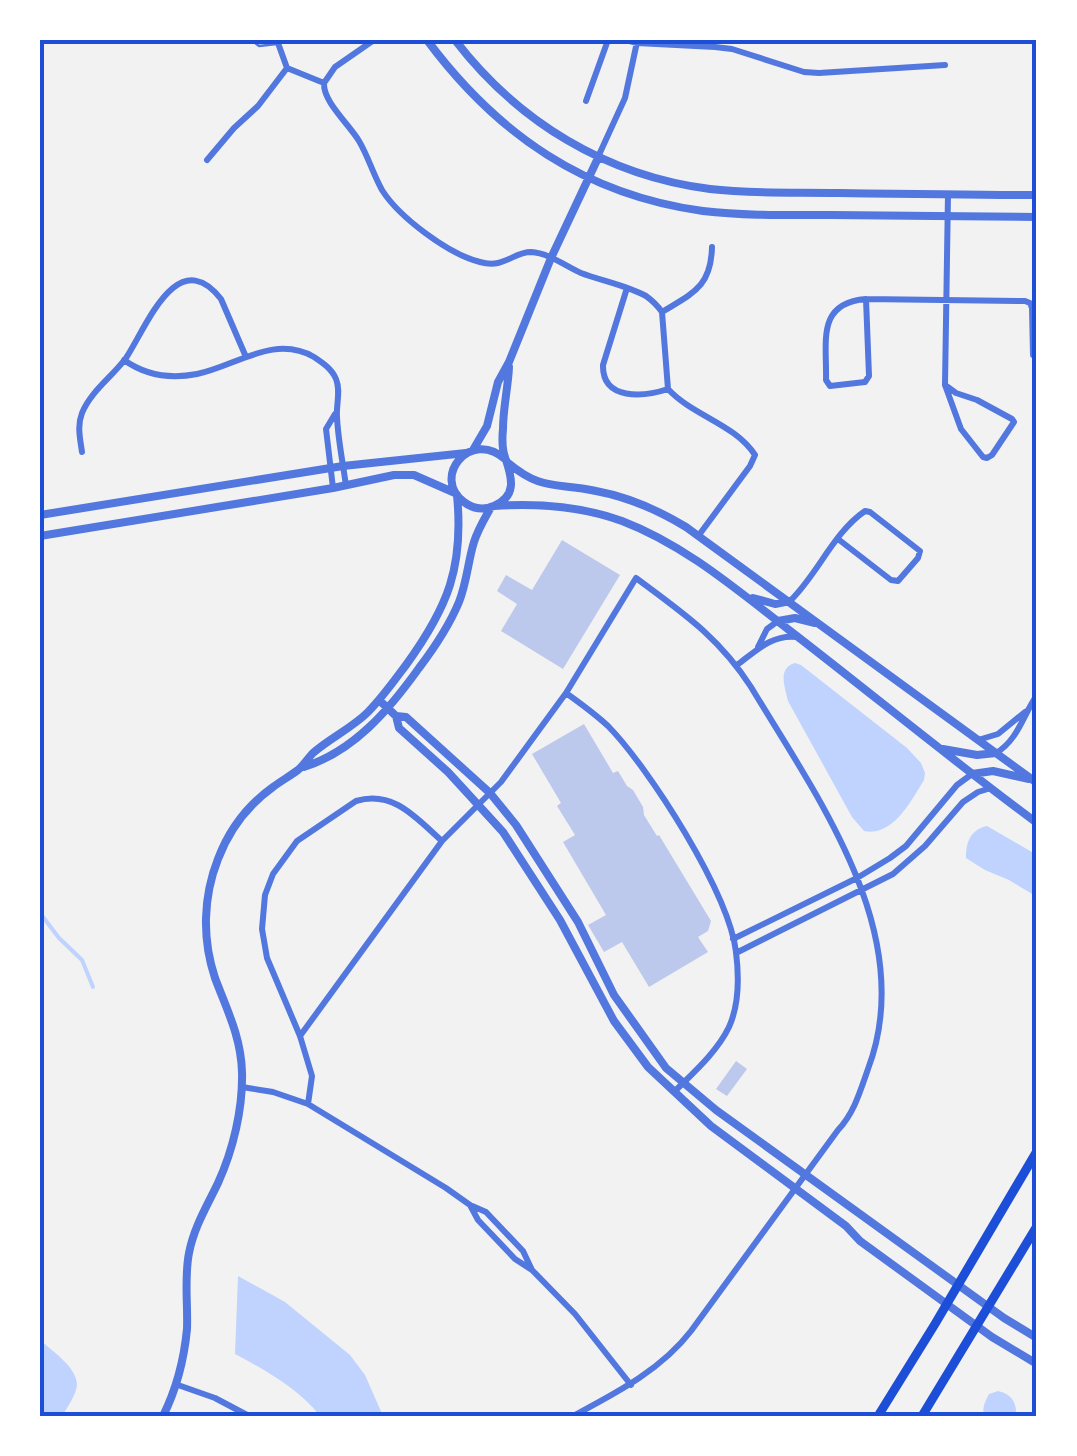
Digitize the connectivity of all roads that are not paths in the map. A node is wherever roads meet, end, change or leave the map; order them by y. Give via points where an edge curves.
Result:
1 (251, 40) edge
2 (374, 40) edge
3 (427, 40) edge
4 (454, 40) edge
5 (608, 40) edge
6 (626, 40) edge
7 (637, 42) edge
8 (278, 44) joint
9 (945, 65) dead end
10 (287, 68) junction
11 (324, 83) junction
12 (586, 102) dead end
13 (598, 158) junction
14 (206, 160) dead end
15 (588, 178) junction
16 (948, 194) junction
17 (1037, 195) edge
18 (947, 216) junction
19 (1037, 217) edge
20 (712, 247) dead end
21 (551, 258) junction
22 (628, 288) junction
23 (866, 299) junction
24 (947, 300) junction
25 (662, 312) junction
26 (1033, 355) dead end
27 (246, 357) junction
28 (124, 360) junction
29 (509, 362) junction
30 (945, 385) junction
31 (668, 389) junction
32 (336, 412) junction
33 (469, 451) junction
34 (82, 452) dead end
35 (506, 460) junction
36 (344, 466) junction
37 (329, 468) junction
38 (346, 486) junction
39 (332, 488) junction
40 (456, 494) junction
41 (493, 507) junction
42 (40, 515) edge
43 (699, 535) junction
44 (40, 536) edge
45 (838, 539) junction
46 (744, 595) junction
47 (790, 601) junction
48 (778, 621) junction
49 (824, 626) junction
50 (798, 637) junction
51 (758, 648) junction
52 (737, 664) junction
53 (566, 693) junction
54 (1037, 695) edge
55 (379, 700) junction
56 (388, 709) junction
57 (1026, 711) junction
58 (396, 716) junction
59 (978, 740) junction
60 (939, 748) junction
61 (996, 753) junction
62 (300, 769) junction
63 (972, 774) junction
64 (1035, 782) edge
65 (991, 788) junction
66 (490, 792) junction
67 (478, 804) junction
68 (1037, 823) edge
69 (442, 841) junction
70 (857, 878) junction
71 (861, 890) junction
72 (734, 938) junction
73 (736, 953) junction
74 (300, 1036) junction
75 (683, 1084) junction
76 (242, 1087) junction
77 (674, 1093) junction
78 (308, 1104) junction
79 (1037, 1151) edge
80 (806, 1175) junction
81 (796, 1188) junction
82 (1037, 1226) edge
83 (958, 1285) junction
84 (947, 1304) junction
85 (988, 1307) junction
86 (977, 1326) junction
87 (1037, 1338) edge
88 (1037, 1364) edge
89 (631, 1385) junction
90 (178, 1386) junction
91 (163, 1416) edge
92 (248, 1416) edge
93 (573, 1416) edge
94 (878, 1416) edge
95 (922, 1416) edge

1 - 8 lane
2 - 11 street via 334,67
3 - 15 street via 494,117
4 - 13 street via 508,100
5 - 12 street
6 - 7 street
7 - 9 street via 732,50 819,74
7 - 13 street via 626,98
8 - 10 street
10 - 11 street
10 - 14 street
11 - 21 street via 380,188 426,233 481,262 497,264 526,252
13 - 15 street
13 - 16 street via 710,189
15 - 18 street via 707,211
15 - 21 street
16 - 17 street
16 - 18 street
18 - 19 street
18 - 24 street
20 - 25 street via 702,284
21 - 22 street
21 - 29 street
22 - 25 street
22 - 31 street via 603,373 614,390 626,394
23 - 23 street via 870,376 830,386 830,319 849,300
23 - 24 street
24 - 26 street via 1030,303
24 - 30 street
25 - 31 street
27 - 28 street via 176,376 139,371
27 - 28 street via 215,291 186,282 159,301
27 - 32 street via 288,348 318,359 338,382
28 - 34 street via 82,413
29 - 33 street via 487,426
29 - 35 street
30 - 30 street via 1014,422 992,456 983,456 961,429
31 - 43 street via 755,455
32 - 36 street
32 - 37 street via 326,428
33 - 35 street via 490,450
33 - 36 street
33 - 40 street via 453,471
35 - 41 street via 510,490
35 - 43 street via 534,481 626,498
36 - 37 street
36 - 38 street
37 - 39 street
37 - 42 street
38 - 39 street
38 - 40 street via 414,475
39 - 44 street
40 - 41 street via 472,507
40 - 55 street via 459,527 447,596
41 - 46 street via 562,507 617,519
41 - 56 street via 475,540 450,621
43 - 47 street
45 - 45 street via 864,510 920,551 898,582
45 - 47 street
46 - 47 street via 772,604
46 - 48 street
47 - 49 street
48 - 49 street
48 - 50 street
48 - 51 street
49 - 59 street
50 - 51 street
50 - 60 street
51 - 52 street
52 - 53 street via 698,624 636,578
52 - 70 street via 832,821
53 - 66 street
53 - 72 street via 608,726 651,782 700,862
54 - 57 street
55 - 56 street
55 - 62 street
56 - 58 street
56 - 62 street via 347,746
57 - 59 street via 1000,733
57 - 61 street via 1016,735
58 - 66 street via 406,717
58 - 67 street via 400,728
59 - 61 street
60 - 61 street
60 - 63 street
61 - 64 street
62 - 76 street via 240,819 217,860 208,894 208,948 239,1041
63 - 64 street via 994,771
63 - 65 street
63 - 70 street via 906,846
65 - 68 street
65 - 71 street via 960,804 908,863
66 - 67 street
66 - 75 street via 578,922 638,1032
67 - 69 street
67 - 77 street via 560,920 614,1021
69 - 74 street
69 - 74 street via 400,804 367,798 326,820 284,856 265,895 262,929
70 - 71 street
70 - 72 street
71 - 73 street
71 - 80 street via 880,955 874,1053 851,1116
72 - 73 street
73 - 75 street via 738,994 728,1028
74 - 78 street via 312,1076
75 - 77 street
75 - 80 street
76 - 78 street
76 - 90 street via 231,1147 189,1252
77 - 81 street
78 - 89 street via 470,1205 505,1249 575,1314
79 - 83 main road
80 - 81 street
80 - 83 street
81 - 84 street
81 - 89 street via 682,1343
82 - 85 main road
83 - 84 main road
83 - 85 street
84 - 86 street
84 - 94 main road
85 - 86 main road
85 - 87 street
86 - 88 street
86 - 95 main road
89 - 93 street
90 - 91 street
90 - 92 street

